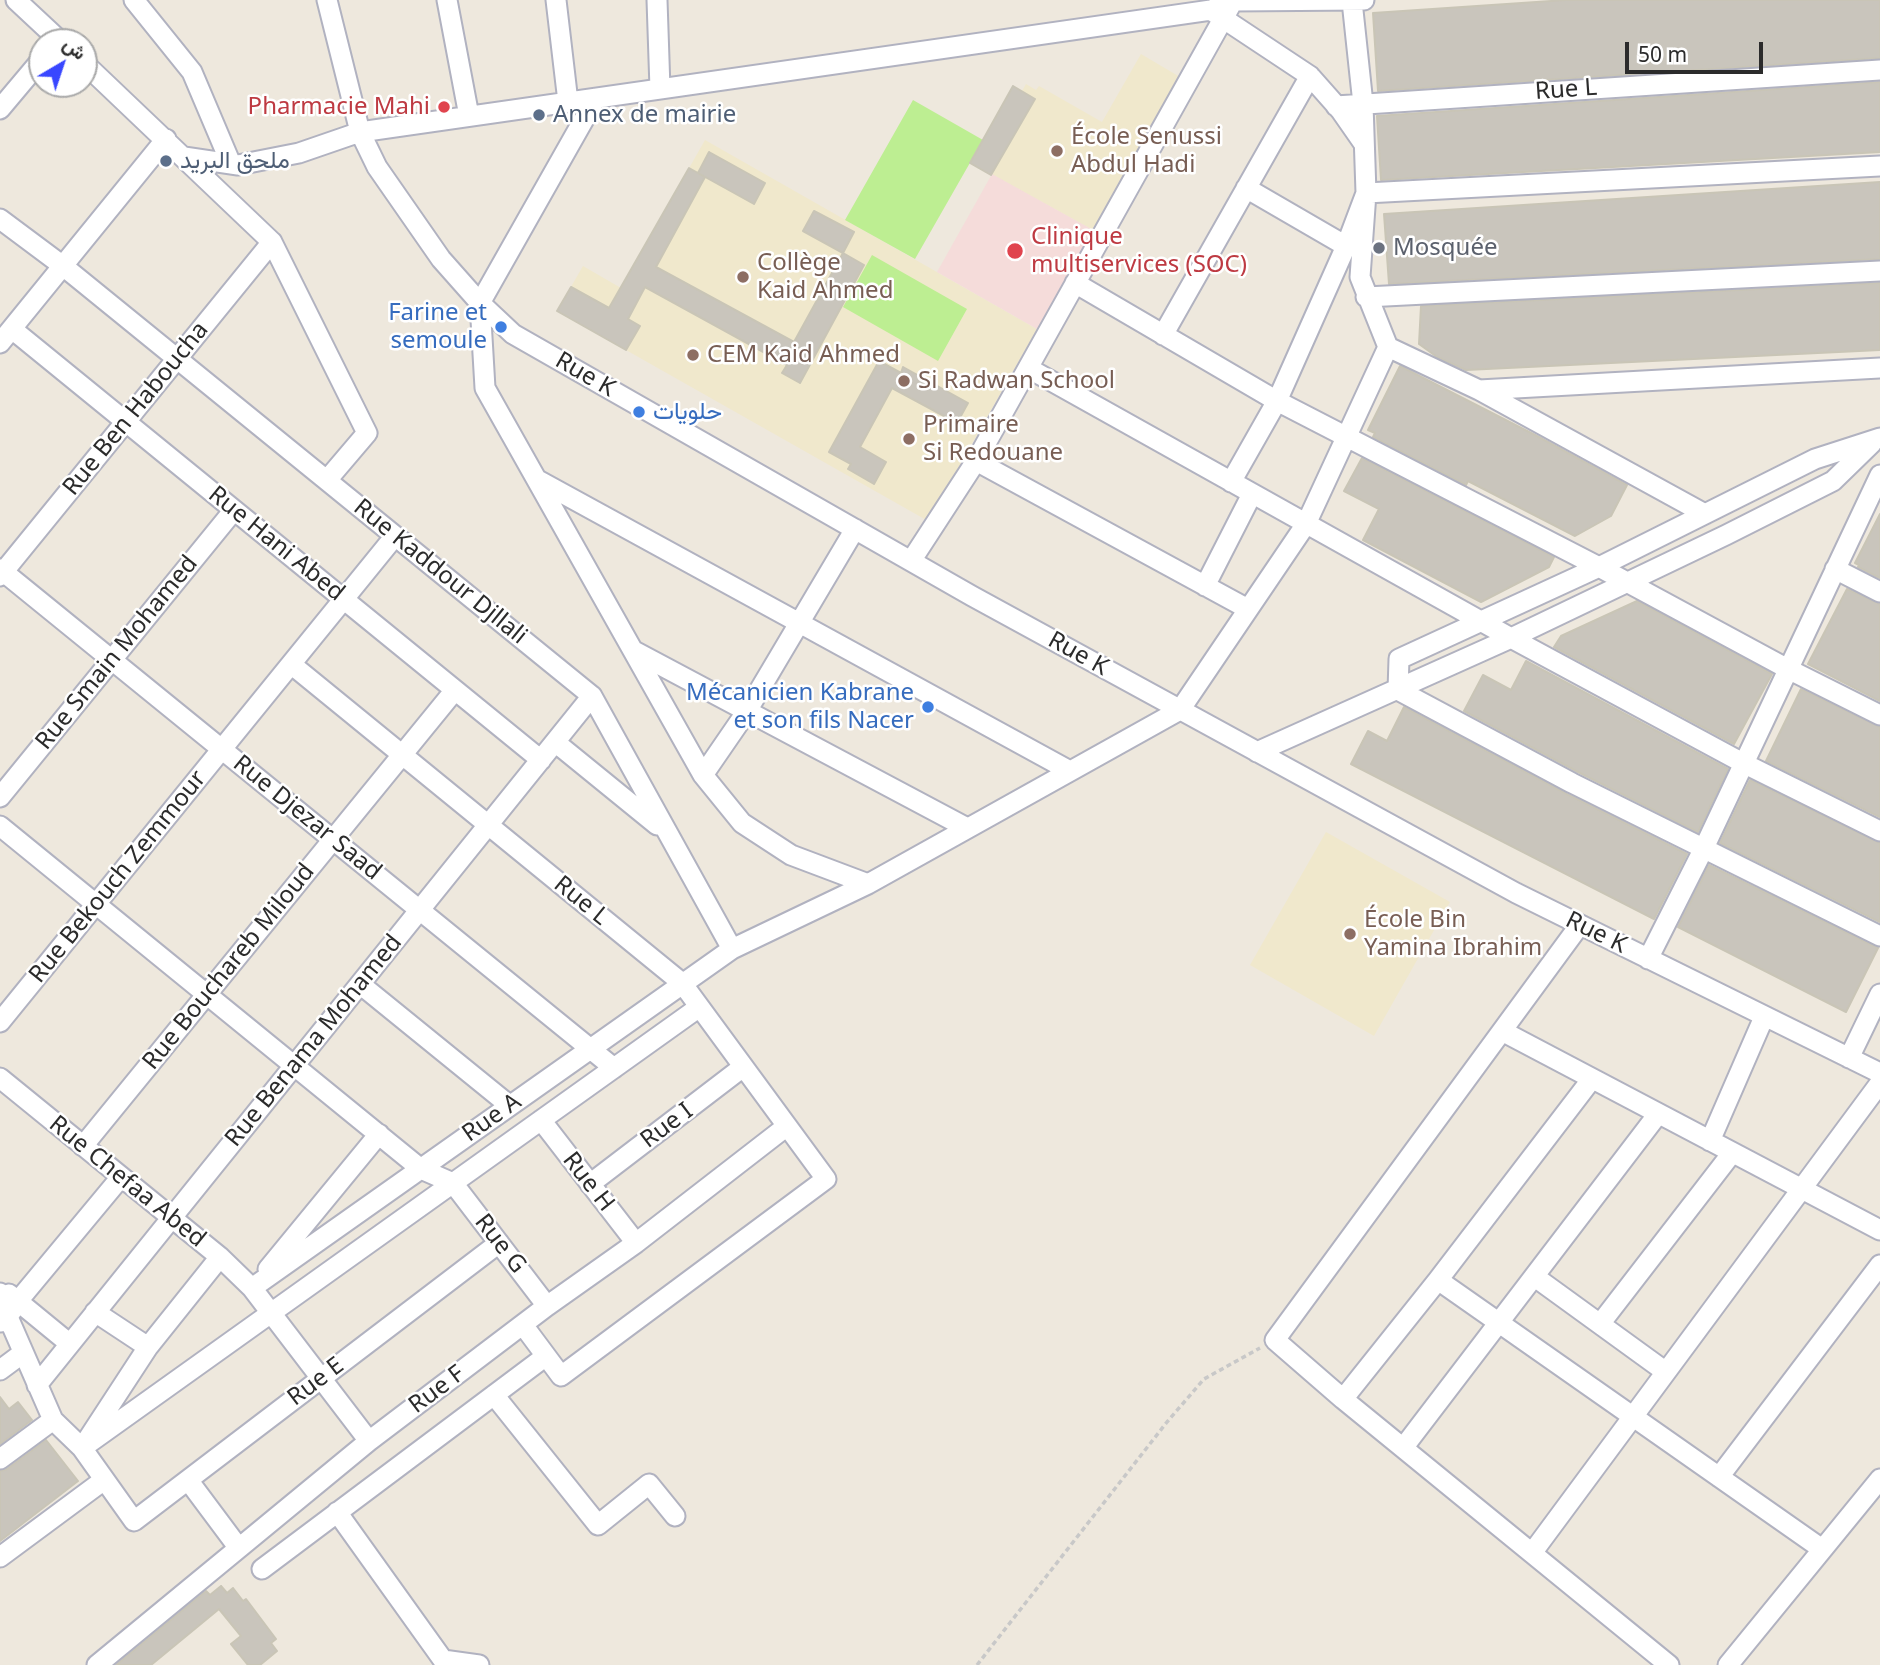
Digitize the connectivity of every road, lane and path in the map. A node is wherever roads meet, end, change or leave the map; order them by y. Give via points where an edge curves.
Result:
1 (16, 0) edge
2 (134, 0) edge
3 (327, 0) edge
4 (447, 0) edge
5 (556, 0) edge
6 (657, 0) edge
7 (1365, 0) edge
8 (1352, 1) edge
9 (1222, 10) edge
10 (45, 28) edge
11 (1880, 70) edge
12 (28, 76) edge
13 (98, 76) edge
14 (1310, 76) junction
15 (660, 89) junction
16 (596, 98) junction
17 (568, 102) junction
18 (1363, 104) junction
19 (1336, 106) junction
20 (0, 109) edge
21 (469, 116) junction
22 (360, 132) junction
23 (166, 139) junction
24 (1364, 145) junction
25 (184, 157) junction
26 (231, 164) junction
27 (1880, 166) edge
28 (1246, 188) junction
29 (1367, 193) junction
30 (0, 219) edge
31 (272, 242) junction
32 (1346, 247) junction
33 (63, 266) junction
34 (1880, 271) edge
35 (1075, 283) junction
36 (1366, 297) junction
37 (480, 303) junction
38 (1163, 335) junction
39 (6, 336) edge
40 (1388, 346) junction
41 (177, 358) junction
42 (1028, 368) junction
43 (1880, 368) edge
44 (1479, 390) junction
45 (1277, 401) junction
46 (126, 422) junction
47 (1346, 435) junction
48 (1877, 440) edge
49 (976, 461) junction
50 (1880, 461) edge
51 (1880, 475) edge
52 (537, 479) junction
53 (327, 480) junction
54 (1231, 482) junction
55 (1252, 494) junction
56 (234, 510) junction
57 (1705, 514) junction
58 (1306, 524) junction
59 (855, 529) junction
60 (395, 536) junction
61 (911, 561) junction
62 (1600, 567) junction
63 (1835, 569) junction
64 (1, 572) edge
65 (1626, 581) junction
66 (1205, 586) junction
67 (1880, 592) edge
68 (344, 599) junction
69 (1248, 609) junction
70 (1481, 621) junction
71 (798, 623) junction
72 (1511, 638) junction
73 (633, 651) junction
74 (112, 660) junction
75 (291, 664) junction
76 (1788, 669) junction
77 (455, 690) junction
78 (1398, 690) junction
79 (592, 696) junction
80 (1180, 710) junction
81 (747, 711) junction
82 (1880, 715) edge
83 (555, 742) junction
84 (222, 749) junction
85 (1257, 752) junction
86 (402, 755) junction
87 (541, 760) junction
88 (1743, 763) junction
89 (1070, 771) junction
90 (703, 775) junction
91 (0, 797) edge
92 (488, 825) junction
93 (0, 826) edge
94 (967, 828) junction
95 (1880, 831) edge
96 (671, 836) junction
97 (333, 839) junction
98 (1704, 848) junction
99 (868, 884) junction
100 (96, 904) junction
101 (420, 910) junction
102 (1579, 926) junction
103 (1880, 936) edge
104 (732, 949) junction
105 (1648, 959) junction
106 (682, 983) junction
107 (360, 984) junction
108 (207, 994) junction
109 (1880, 994) edge
110 (698, 1008) junction
111 (1764, 1017) junction
112 (0, 1021) edge
113 (1502, 1031) junction
114 (591, 1049) junction
115 (1849, 1058) junction
116 (294, 1065) junction
117 (743, 1067) junction
118 (614, 1069) junction
119 (1880, 1073) edge
120 (0, 1078) edge
121 (1591, 1080) junction
122 (1880, 1083) edge
123 (511, 1104) junction
124 (1658, 1114) junction
125 (536, 1123) junction
126 (787, 1126) junction
127 (379, 1134) junction
128 (1710, 1141) junction
129 (83, 1146) junction
130 (1732, 1153) junction
131 (421, 1169) junction
132 (121, 1177) junction
133 (453, 1183) junction
134 (590, 1184) junction
135 (1801, 1189) junction
136 (171, 1218) junction
137 (1880, 1230) edge
138 (499, 1243) junction
139 (636, 1243) junction
140 (220, 1258) junction
141 (1880, 1265) edge
142 (1535, 1277) junction
143 (1438, 1280) junction
144 (0, 1287) edge
145 (252, 1288) junction
146 (547, 1306) junction
147 (7, 1309) edge
148 (95, 1312) junction
149 (271, 1312) junction
150 (1500, 1323) junction
151 (1600, 1324) junction
152 (523, 1325) junction
153 (1275, 1340) junction
154 (70, 1344) junction
155 (148, 1347) junction
156 (23, 1353) junction
157 (546, 1356) junction
158 (0, 1370) edge
159 (1666, 1371) junction
160 (321, 1378) junction
161 (37, 1385) junction
162 (494, 1395) junction
163 (1343, 1399) junction
164 (1633, 1416) junction
165 (53, 1420) junction
166 (369, 1441) junction
167 (82, 1448) junction
168 (1403, 1448) junction
169 (0, 1460) edge
170 (1719, 1477) junction
171 (1880, 1479) edge
172 (104, 1480) junction
173 (188, 1480) junction
174 (337, 1512) junction
175 (675, 1517) dead end
176 (238, 1547) junction
177 (1822, 1549) junction
178 (1532, 1553) junction
179 (0, 1557) edge
180 (262, 1569) dead end
181 (443, 1662) edge
182 (99, 1664) edge
183 (479, 1665) edge
184 (978, 1665) edge
185 (1669, 1665) edge
186 (1728, 1665) edge

1 - 10 street
2 - 26 street via 192,72
3 - 22 street, Rue K
4 - 21 street
5 - 17 street
6 - 15 street
7 - 8 street
8 - 9 street
8 - 18 street
9 - 14 street
9 - 15 street
9 - 35 street
11 - 18 street, Rue L
12 - 20 street
13 - 23 street
14 - 19 street
14 - 28 street
15 - 16 street
16 - 17 street
16 - 37 street
17 - 21 street
18 - 19 street, Rue L
18 - 24 street
19 - 24 street
21 - 22 street
22 - 26 street via 299,153
22 - 37 street, Rue K via 377,167 442,259
23 - 25 street
23 - 33 street
24 - 29 street
25 - 26 street
25 - 31 street
27 - 29 street
28 - 32 street
28 - 38 street
29 - 32 street
29 - 36 street via 1360,276
30 - 33 street, Rue Kaddour Djllali
31 - 41 street, Rue Ben Haboucha
31 - 53 street via 367,433
32 - 45 street
33 - 39 street
33 - 41 street, Rue Kaddour Djllali
34 - 36 street
35 - 38 street
35 - 42 street
36 - 40 street
37 - 52 street via 485,388
37 - 59 street, Rue K via 513,334
38 - 45 street
39 - 46 street, Rue Hani Abed
40 - 44 street
40 - 47 street
41 - 46 street, Rue Ben Haboucha
41 - 53 street, Rue Kaddour Djllali
42 - 49 street
42 - 54 street
43 - 44 street
44 - 57 street
45 - 47 street
45 - 54 street
46 - 56 street, Rue Hani Abed
46 - 64 street, Rue Ben Haboucha
47 - 58 street
47 - 62 street
48 - 50 street
48 - 57 street via 1815,459
48 - 65 street via 1833,481
49 - 61 street
49 - 66 street
51 - 63 street
52 - 71 street
52 - 73 street
53 - 60 street, Rue Kaddour Djllali
54 - 55 street
55 - 58 street
55 - 66 street
56 - 68 street, Rue Hani Abed
56 - 74 street, Rue Smain Mohamed
57 - 62 street
58 - 69 street
58 - 70 street
59 - 61 street, Rue K
59 - 71 street
60 - 68 street, Rue Bekouch Zemmour
60 - 79 street, Rue Kaddour Djllali
61 - 80 street, Rue K
62 - 65 street
62 - 70 street
63 - 67 street
63 - 76 street
64 - 74 street, Rue Djezar Saad
65 - 72 street
65 - 76 street
66 - 69 street
68 - 75 street, Rue Bekouch Zemmour
68 - 77 street, Rue Hani Abed
69 - 80 street
70 - 72 street
70 - 78 street via 1399,659
71 - 81 street
71 - 89 street
72 - 78 street
72 - 88 street
73 - 81 street
73 - 90 street
74 - 84 street, Rue Djezar Saad
74 - 91 street, Rue Smain Mohamed
75 - 84 street, Rue Bekouch Zemmour
75 - 86 street, Rue L
76 - 82 street
76 - 88 street
77 - 86 street, Rue Bouchareb Miloud
77 - 87 street, Rue Hani Abed
78 - 85 street
78 - 98 street
79 - 83 street, Rue Benama Mohamed
79 - 96 street, Rue Kaddour Djllali
80 - 85 street, Rue K
80 - 89 street, Rue A
81 - 90 street
81 - 94 street
83 - 87 street, Rue Benama Mohamed
83 - 96 street
84 - 97 street, Rue Djezar Saad
84 - 100 street, Rue Bekouch Zemmour
85 - 102 street, Rue K
86 - 92 street, Rue L
86 - 97 street, Rue Bouchareb Miloud
87 - 92 street, Rue Benama Mohamed
88 - 95 street
88 - 98 street
89 - 94 street, Rue A
90 - 99 street via 742,823 791,855
92 - 101 street, Rue Benama Mohamed
92 - 106 street, Rue L
93 - 100 street
94 - 99 street, Rue A
96 - 104 street, Rue Kaddour Djllali
97 - 101 street, Rue Djezar Saad
97 - 108 street, Rue Bouchareb Miloud
98 - 103 street
98 - 105 street
99 - 104 street, Rue A
100 - 108 street
100 - 112 street, Rue Bekouch Zemmour
101 - 107 street, Rue Benama Mohamed
101 - 114 street, Rue Djezar Saad
102 - 105 street, Rue K
102 - 113 street
104 - 106 street, Rue A
105 - 111 street, Rue K
106 - 110 street, Rue L
106 - 114 street, Rue A
107 - 116 street, Rue Benama Mohamed
107 - 123 street, Rue H
108 - 116 street
108 - 129 street, Rue Bouchareb Miloud
109 - 115 street
110 - 117 street, Rue L
110 - 118 street
111 - 115 street, Rue K
111 - 128 street
113 - 121 street
113 - 153 street
114 - 118 street, Rue Djezar Saad
114 - 123 street, Rue A
115 - 119 street, Rue K
116 - 127 street
116 - 136 street, Rue Benama Mohamed
117 - 126 street, Rue L
117 - 134 street, Rue I
118 - 125 street
120 - 129 street, Rue Chefaa Abed
121 - 124 street
121 - 143 street
122 - 135 street
123 - 125 street, Rue H
123 - 131 street, Rue A
124 - 128 street
124 - 142 street
125 - 133 street
125 - 134 street, Rue H
126 - 139 street, Rue F
126 - 157 street, Rue L via 826,1179 561,1376
127 - 131 street
127 - 145 street
128 - 130 street
129 - 132 street, Rue Chefaa Abed
130 - 135 street
130 - 151 street
131 - 133 street
131 - 145 street, Rue A
132 - 136 street, Rue Chefaa Abed
132 - 147 street
133 - 138 street, Rue G
133 - 149 street
134 - 139 street, Rue H
135 - 137 street
135 - 159 street
136 - 140 street, Rue Chefaa Abed
136 - 148 street, Rue Benama Mohamed
138 - 146 street, Rue G
138 - 160 street, Rue E
139 - 146 street, Rue F
140 - 145 street, Rue Chefaa Abed
140 - 155 street
141 - 170 street
142 - 150 street
142 - 151 street
143 - 150 street
143 - 163 street
144 - 147 street
145 - 149 street, Rue Chefaa Abed
146 - 152 street, Rue F
147 - 154 street
147 - 156 street
148 - 154 street, Rue Benama Mohamed
148 - 155 street
149 - 160 street, Rue Chefaa Abed
149 - 167 street
150 - 164 street
150 - 168 street
151 - 159 street
152 - 157 street
152 - 166 street, Rue F
153 - 163 street
153 - 184 path via 1203,1379
154 - 161 street, Rue Benama Mohamed
155 - 167 street
156 - 158 street
156 - 161 street
157 - 162 street
159 - 164 street
160 - 166 street, Rue Chefaa Abed
160 - 173 street, Rue E
161 - 165 street
162 - 174 street
162 - 175 street via 598,1525 649,1484
163 - 168 street
164 - 170 street
164 - 178 street
165 - 167 street
165 - 169 street
166 - 176 street, Rue F
167 - 172 street
168 - 178 street
170 - 177 street
171 - 177 street
172 - 173 street, Rue E via 134,1521
172 - 179 street
173 - 176 street
174 - 180 street
174 - 181 street
176 - 182 street, Rue F
177 - 186 street
178 - 185 street
181 - 183 street

